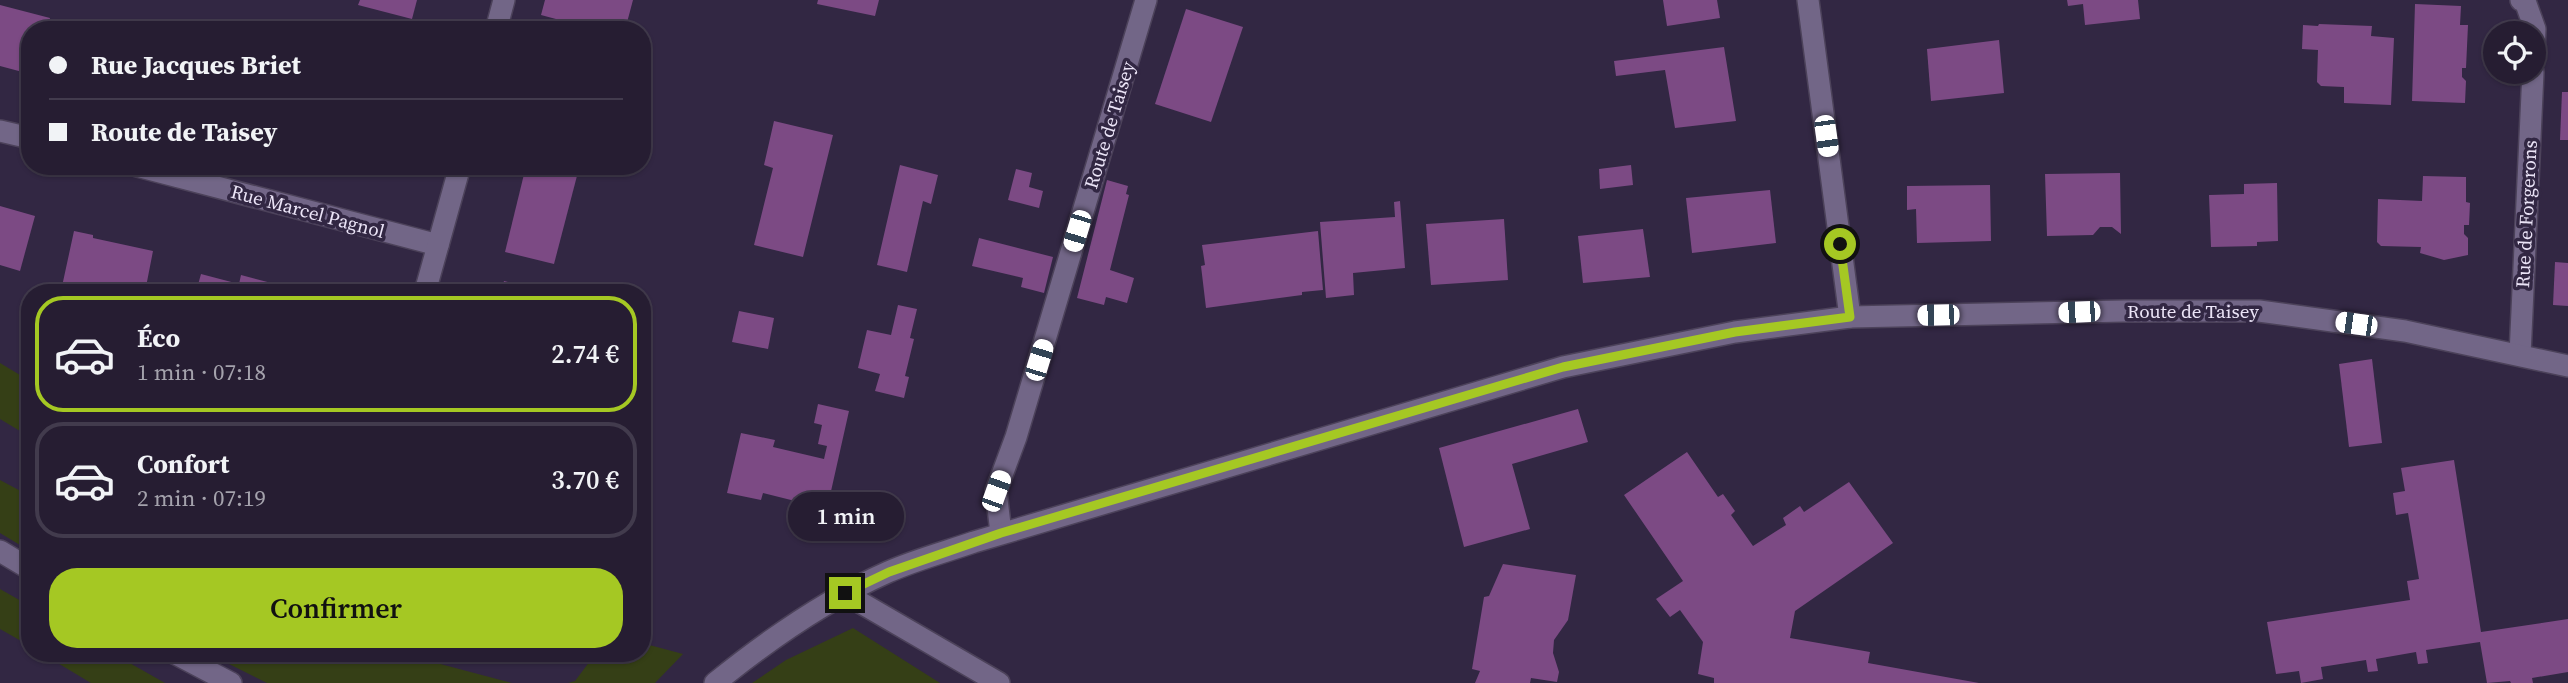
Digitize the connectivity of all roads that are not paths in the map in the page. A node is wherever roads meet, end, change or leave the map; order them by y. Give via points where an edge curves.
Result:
1 (504, 0) edge
2 (1146, 0) edge
3 (1808, 0) edge
4 (2521, 0) edge
5 (498, 21) edge
6 (2532, 21) edge
7 (2532, 84) edge
8 (0, 131) edge
9 (21, 136) edge
10 (171, 175) edge
11 (457, 175) edge
12 (438, 245) junction
13 (427, 284) edge
14 (1850, 317) junction
15 (2520, 355) junction
16 (2568, 366) edge
17 (1001, 533) junction
18 (0, 551) edge
19 (21, 564) edge
20 (845, 593) junction
21 (191, 662) edge
22 (231, 683) edge
23 (715, 683) edge
24 (999, 683) edge

1 - 5 street
2 - 17 street, Route de Taisey via 996,491
3 - 14 street
4 - 6 street
7 - 15 street, Rue de Forgerons
8 - 9 street
10 - 12 street, Rue Marcel Pagnol
11 - 12 street
12 - 13 street
14 - 15 street, Route de Taisey via 2259,311 2404,331
14 - 17 street, Route de Taisey via 1735,332 1563,367
15 - 16 street, Route de Taisey
17 - 20 street, Route de Taisey via 889,572
18 - 19 street
20 - 23 street, Route de Taisey via 760,646
20 - 24 street
21 - 22 street

